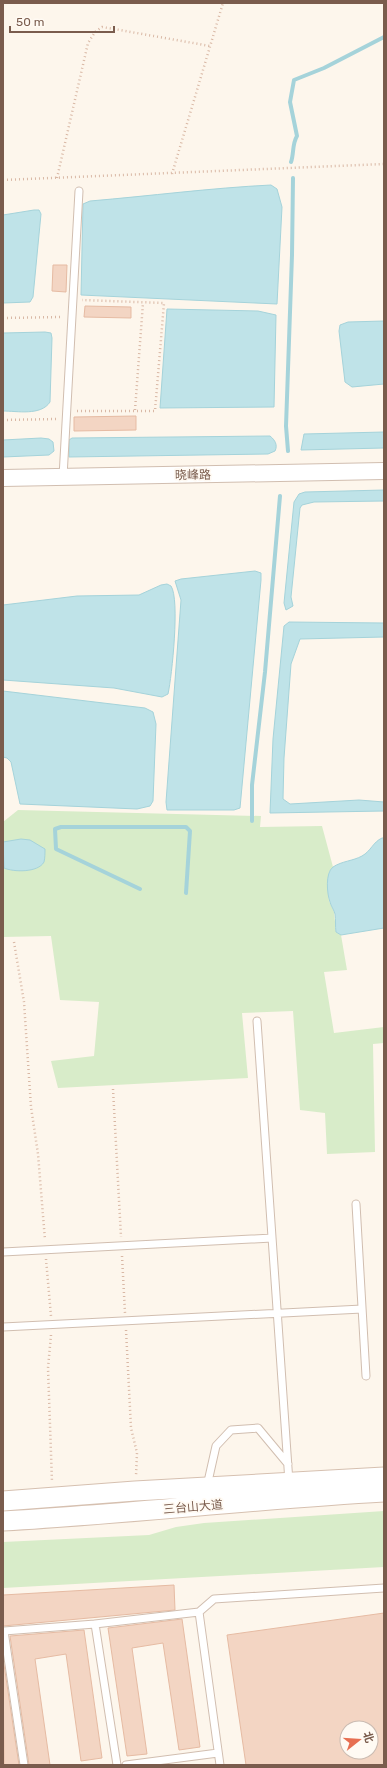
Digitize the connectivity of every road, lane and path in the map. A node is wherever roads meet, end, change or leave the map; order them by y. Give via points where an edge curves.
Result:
1 (223, 3) edge
2 (210, 46) junction
3 (384, 164) edge
4 (172, 174) junction
5 (57, 178) junction
6 (3, 180) edge
7 (79, 190) dead end
8 (73, 300) junction
9 (143, 303) junction
10 (72, 317) junction
11 (3, 318) edge
12 (135, 410) junction
13 (67, 411) junction
14 (67, 419) junction
15 (3, 420) edge
16 (384, 471) edge
17 (63, 477) junction
18 (3, 478) edge
19 (14, 942) dead end
20 (257, 1021) dead end
21 (113, 1089) dead end
22 (356, 1204) dead end
23 (272, 1238) junction
24 (121, 1246) junction
25 (45, 1250) junction
26 (3, 1252) edge
27 (362, 1309) junction
28 (278, 1314) junction
29 (126, 1322) junction
30 (51, 1325) junction
31 (3, 1327) edge
32 (366, 1376) dead end
33 (384, 1476) edge
34 (289, 1481) junction
35 (207, 1486) junction
36 (135, 1491) junction
37 (384, 1492) edge
38 (52, 1498) junction
39 (3, 1501) edge
40 (3, 1521) edge
41 (384, 1588) edge
42 (199, 1612) junction
43 (95, 1624) junction
44 (218, 1753) junction
45 (24, 1765) edge
46 (117, 1765) edge
47 (126, 1765) edge
48 (220, 1765) edge

1 - 2 path
2 - 4 path
2 - 5 path via 114,28 102,27 95,32 88,43
3 - 4 path
4 - 5 path
5 - 6 path
7 - 8 lane
8 - 9 path
8 - 10 lane
9 - 12 path
9 - 12 path via 164,303 155,410
10 - 11 path
10 - 13 lane
12 - 13 path
13 - 14 lane
14 - 15 path
14 - 17 lane
16 - 17 street, 晓峰路
17 - 18 street, 晓峰路
19 - 25 path via 24,1002
20 - 23 lane
21 - 24 path
22 - 27 lane
23 - 24 lane
23 - 28 lane
24 - 25 lane
24 - 29 path
25 - 26 lane
25 - 30 path
27 - 28 lane
27 - 32 lane
28 - 29 lane
28 - 34 lane
29 - 30 lane
29 - 36 path via 132,1428 136,1453
30 - 31 lane
30 - 38 path via 48,1368
33 - 34 main road, 三台山大道
34 - 35 main road, 三台山大道
34 - 35 lane via 258,1428 231,1430 216,1446
34 - 37 main road, 三台山大道
34 - 40 main road, 三台山大道 via 99,1516
35 - 36 main road, 三台山大道
36 - 38 main road, 三台山大道
38 - 39 main road, 三台山大道
41 - 42 lane via 214,1599
42 - 43 lane
42 - 44 lane
43 - 45 lane via 4,1631
43 - 46 lane
44 - 47 lane
44 - 48 lane

